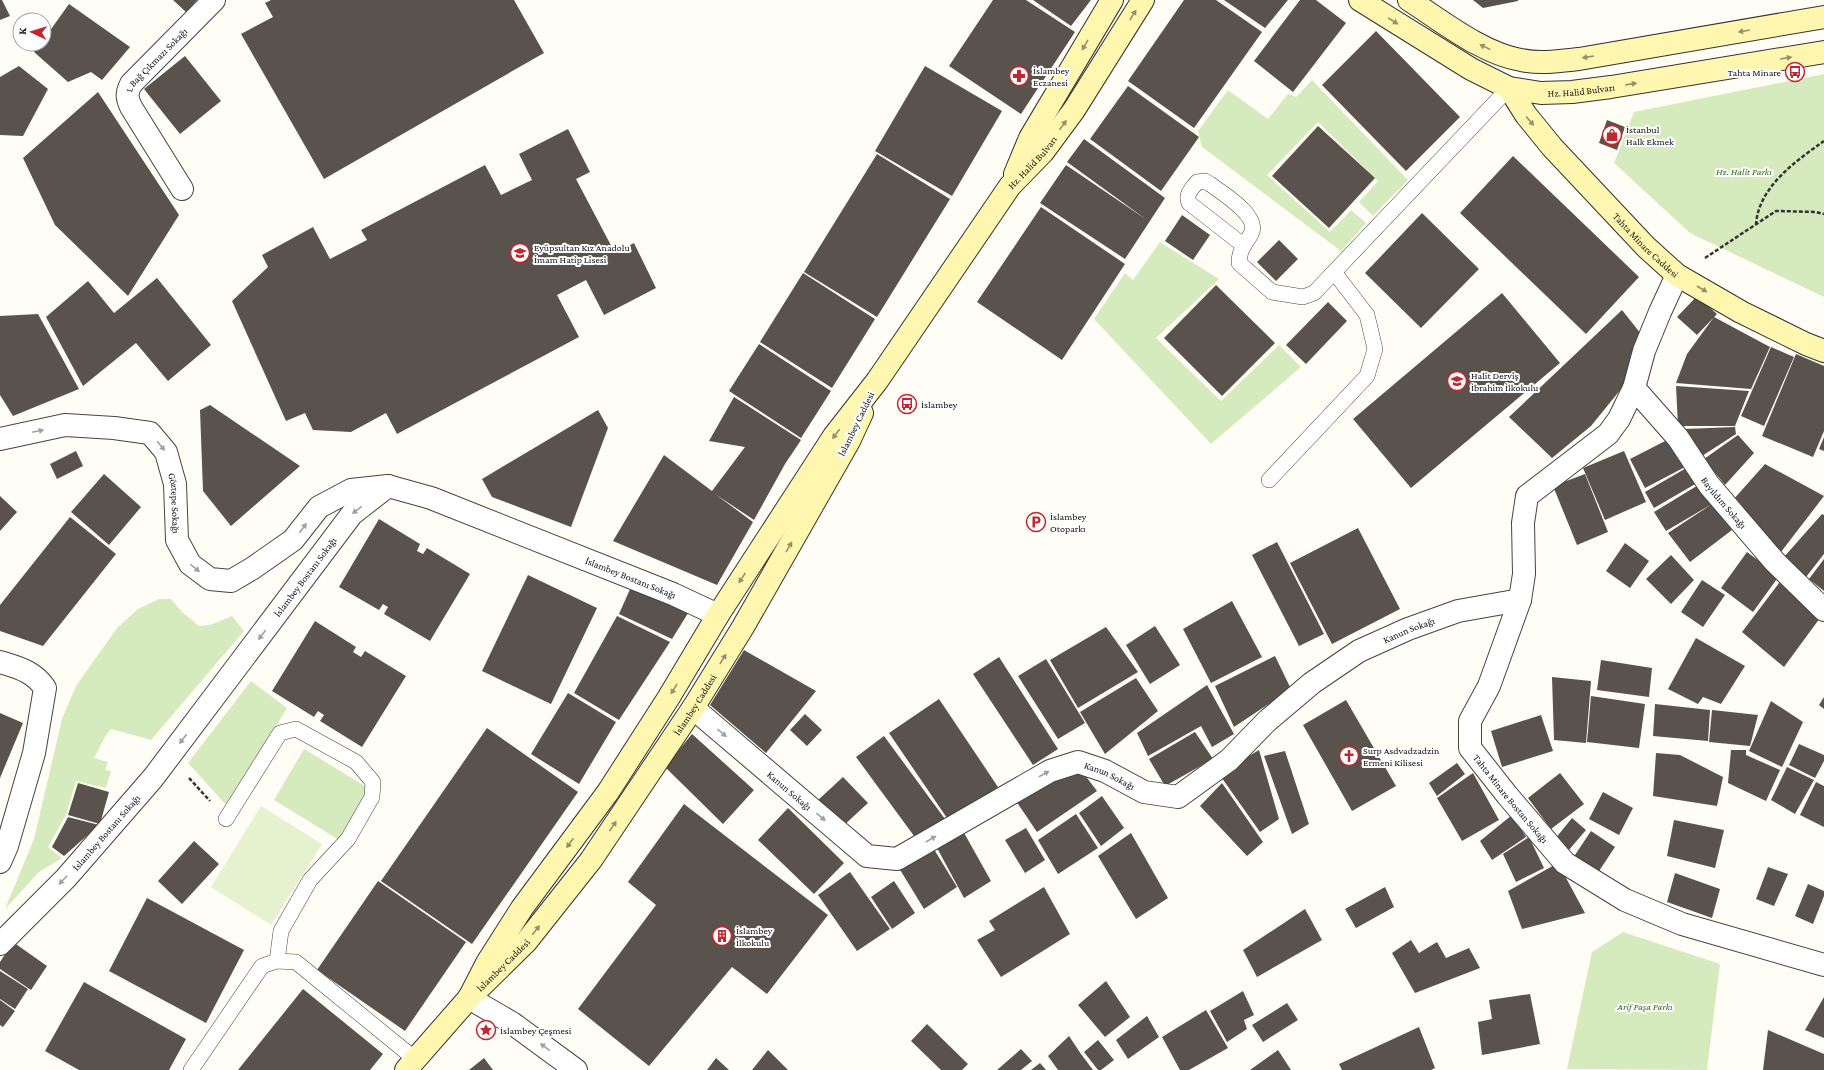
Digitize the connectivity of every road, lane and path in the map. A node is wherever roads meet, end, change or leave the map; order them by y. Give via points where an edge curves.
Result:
1 (214, 0) edge
2 (1112, 0) edge
3 (1143, 0) edge
4 (1360, 0) edge
5 (1409, 0) edge
6 (1824, 17) edge
7 (1824, 52) edge
8 (1521, 60) junction
9 (1509, 88) junction
10 (1824, 141) edge
11 (1010, 186) junction
12 (182, 189) dead end
13 (1824, 214) edge
14 (1756, 225) junction
15 (1243, 245) junction
16 (1334, 272) junction
17 (1677, 275) junction
18 (1824, 351) edge
19 (877, 381) junction
20 (1634, 388) junction
21 (0, 439) edge
22 (1269, 480) dead end
23 (388, 486) junction
24 (1520, 600) junction
25 (1824, 610) edge
26 (718, 615) junction
27 (743, 627) junction
28 (0, 662) edge
29 (693, 708) junction
30 (170, 756) junction
31 (226, 819) joint
32 (0, 862) edge
33 (0, 944) edge
34 (277, 961) junction
35 (1824, 965) edge
36 (469, 998) junction
37 (411, 1065) edge
38 (192, 1070) edge
39 (576, 1070) edge

1 - 12 street, 1. Bağ Çıkmazı Sokağı via 131,84 126,98
2 -> 11 main road, Hz. Halid Bulvarı via 1030,138
11 -> 3 main road, Hz. Halid Bulvarı via 1043,152 1074,110
4 -> 9 main road, Hz. Halid Bulvarı via 1471,69
8 -> 5 main road via 1484,47
6 -> 8 main road via 1579,59 1545,62
9 -> 7 main road, Hz. Halid Bulvarı via 1540,94 1572,92
8 - 9 main road
9 - 16 lane
9 -> 17 main road, Tahta Minare Caddesi via 1526,115 1552,147 1646,247
10 - 14 path via 1808,152 1770,187 1756,214
11 - 19 main road, İslambey Caddesi
13 - 14 path via 1776,211
14 - 17 path
15 - 15 lane via 1253,228 1248,214 1210,184 1205,181 1197,182 1188,193 1189,203
15 - 16 lane via 1239,262 1272,292 1303,298 1314,293
16 - 22 lane via 1367,315 1375,349 1367,376
17 -> 18 main road, Tahta Minare Caddesi via 1741,312
17 - 20 street, Tahta Minare Bostan Sokağı via 1644,352
19 -> 26 main road, İslambey Caddesi via 834,436
27 -> 19 main road, İslambey Caddesi via 849,441
20 - 24 street, Tahta Minare Bostan Sokağı via 1619,419 1608,434 1527,496 1523,523 1524,574
20 - 25 street, Bayıldım Sokağı via 1678,438 1714,491 1774,562
21 -> 23 street, Göztepe Sokağı via 65,426 114,428 150,434 166,452 175,484 177,540 190,564 210,579 231,581 253,568 294,540 319,507 351,490
23 - 26 street, İslambey Bostanı Sokağı via 431,498 666,591
23 -> 30 street, İslambey Bostanı Sokağı via 352,514
29 -> 24 street, Kanun Sokağı via 867,856 897,858 1050,771 1078,762 1105,771 1144,792 1178,797 1229,760 1266,721 1312,683 1359,652 1408,629 1458,611
24 - 35 street, Tahta Minare Bostan Sokağı via 1489,686 1470,721 1470,748 1507,795 1565,863 1625,900 1682,924
26 - 27 main road
26 -> 36 main road, İslambey Caddesi via 608,792 522,908 486,963
29 -> 27 main road, İslambey Caddesi
28 - 32 street via 28,672 38,678 45,688 34,753
36 -> 29 main road, İslambey Caddesi via 526,942 590,860
30 - 31 path
30 -> 33 street, İslambey Bostanı Sokağı via 66,878
31 - 34 lane via 280,733 296,729 356,762 373,782 372,797 348,839 310,880 281,931
34 - 37 lane via 296,962
34 - 38 lane via 262,966
36 - 37 main road, İslambey Caddesi
39 -> 36 street via 512,1022

